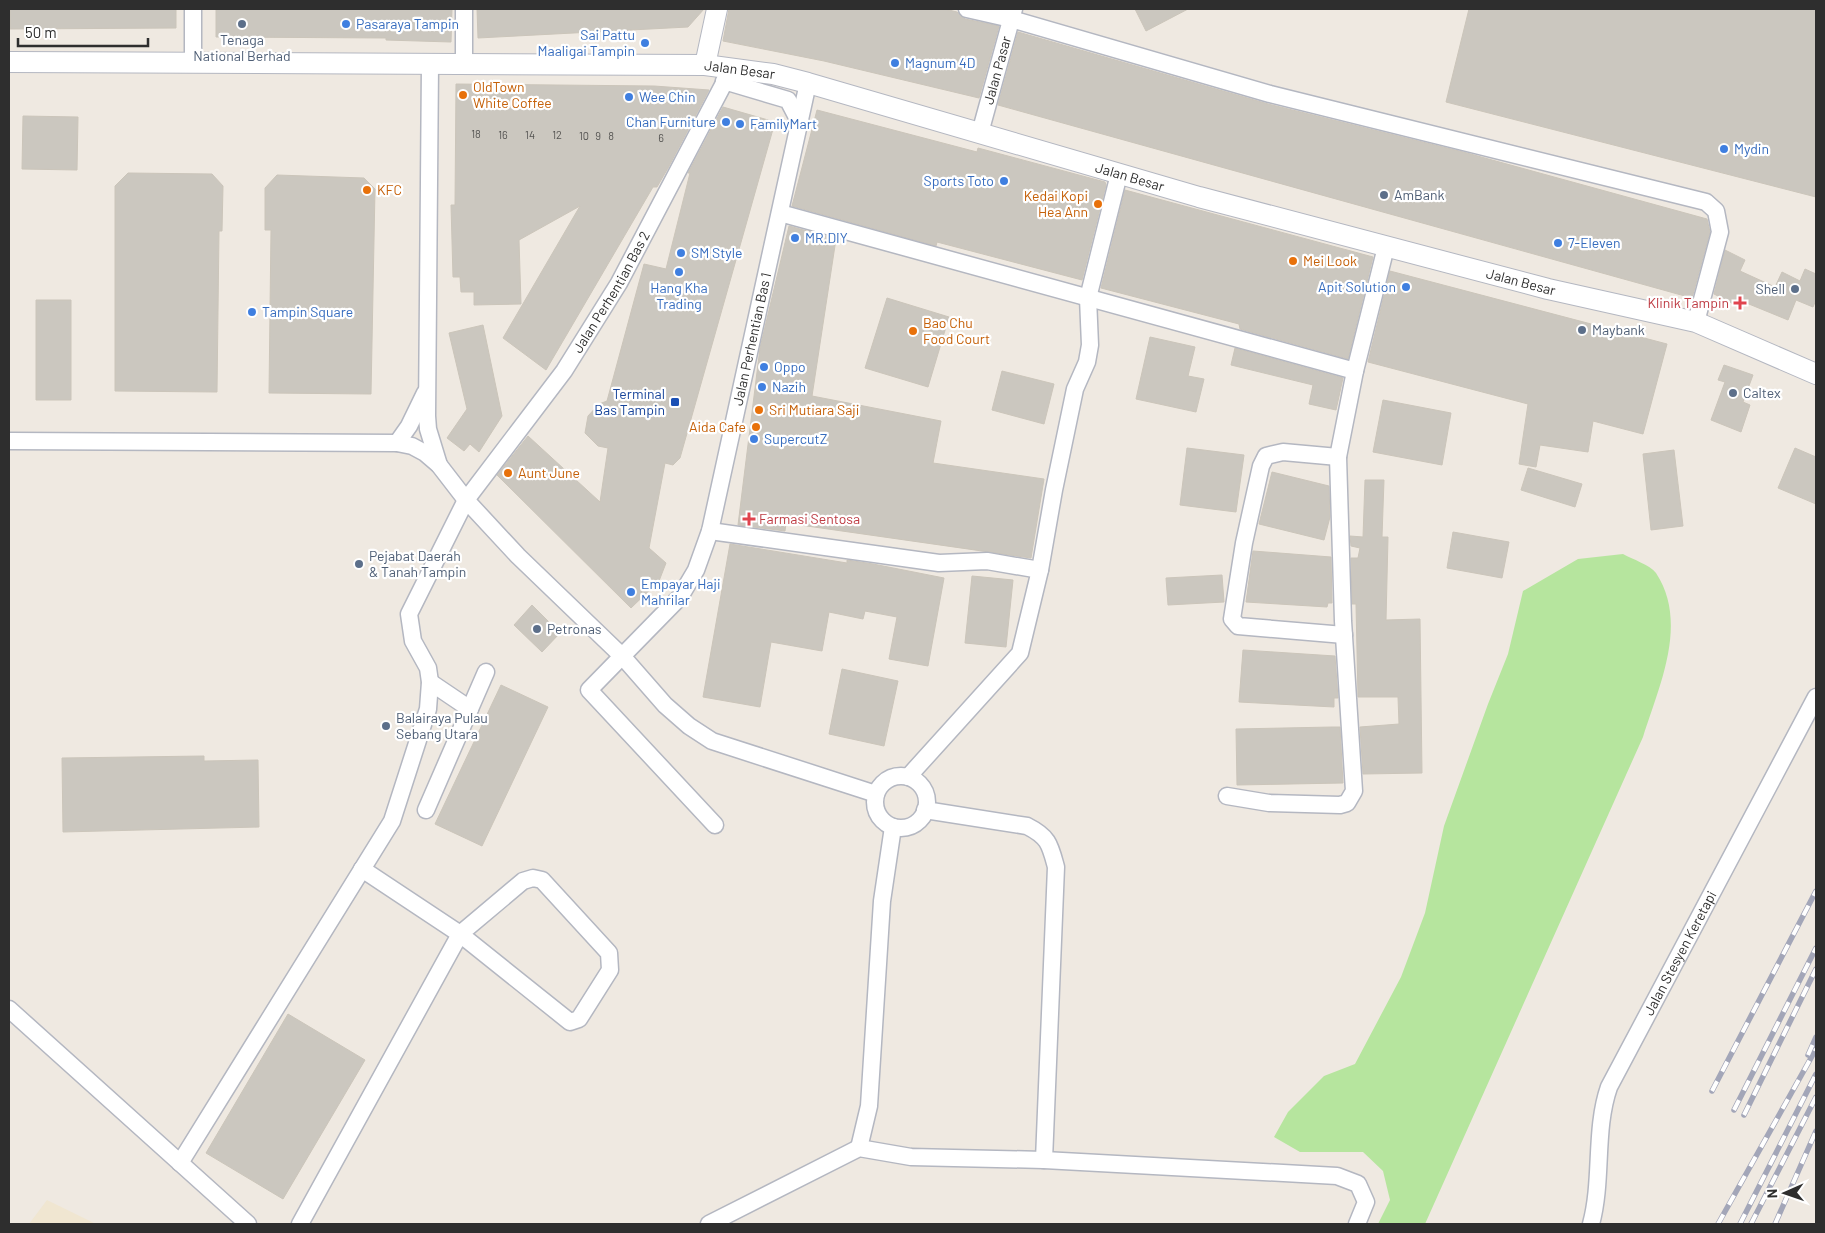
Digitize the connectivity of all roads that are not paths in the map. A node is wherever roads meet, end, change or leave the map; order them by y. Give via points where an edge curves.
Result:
1 (193, 9) edge
2 (464, 9) edge
3 (717, 9) edge
4 (967, 9) edge
5 (1013, 14) edge
6 (9, 62) edge
7 (193, 63) junction
8 (430, 64) junction
9 (464, 64) junction
10 (705, 65) junction
11 (728, 74) junction
12 (808, 83) junction
13 (800, 123) junction
14 (980, 132) junction
15 (1119, 174) junction
16 (780, 214) junction
17 (1386, 247) junction
18 (1088, 298) junction
19 (1696, 322) junction
20 (1355, 371) junction
21 (1816, 374) edge
22 (428, 386) junction
23 (9, 441) edge
24 (397, 443) junction
25 (1338, 457) junction
26 (439, 465) junction
27 (466, 500) junction
28 (710, 531) junction
29 (1040, 570) junction
30 (1344, 635) junction
31 (623, 657) junction
32 (486, 672) dead end
33 (430, 682) junction
34 (1816, 697) edge
35 (470, 709) junction
36 (908, 777) junction
37 (876, 794) junction
38 (1227, 796) dead end
39 (426, 810) dead end
40 (925, 810) junction
41 (714, 825) dead end
42 (893, 827) junction
43 (362, 869) junction
44 (460, 934) junction
45 (9, 1009) edge
46 (859, 1148) junction
47 (1044, 1160) junction
48 (180, 1163) junction
49 (248, 1224) edge
50 (300, 1224) edge
51 (709, 1224) edge
52 (1356, 1224) edge
53 (1591, 1224) edge

1 - 7 street
2 - 9 street
3 - 10 street
4 - 5 street
5 - 14 street, Jalan Pasar
5 - 19 street via 1270,94 1706,202 1716,211 1720,232
6 - 7 street, Jalan Besar
7 - 8 street, Jalan Besar
8 - 9 street, Jalan Besar
8 - 22 street
9 - 10 street, Jalan Besar
10 - 11 street, Jalan Besar
11 - 12 street, Jalan Besar
11 - 13 street via 788,100
11 - 27 street, Jalan Perhentian Bas 2 via 620,283 564,371
12 - 13 street, Jalan Perhentian Bas 1
12 - 14 street, Jalan Besar
13 - 16 street, Jalan Perhentian Bas 1
14 - 15 street, Jalan Besar
15 - 17 street, Jalan Besar
15 - 18 street
16 - 18 street
16 - 28 street, Jalan Perhentian Bas 1
17 - 19 street, Jalan Besar via 1548,290
17 - 20 street
18 - 20 street
18 - 29 street via 1090,345 1087,362 1075,389
19 - 21 street, Jalan Besar
20 - 25 street
22 - 24 street
22 - 26 street via 428,429
23 - 24 street
24 - 26 street via 425,453
25 - 30 street
25 - 30 street via 1283,452 1266,456 1244,543 1232,619 1238,626
26 - 27 street
27 - 31 street via 518,556
27 - 33 street, Jalan Perhentian Bas 2 via 409,614 413,641 428,668
28 - 29 street via 939,563 987,561
28 - 31 street, Jalan Perhentian Bas 1 via 696,570 680,597
29 - 36 street via 1020,653
30 - 38 street via 1354,791 1347,803 1340,806 1269,803
31 - 37 street via 665,705 712,741
31 - 41 street, Jalan Perhentian Bas 1 via 589,690
32 - 35 street
33 - 35 street
33 - 43 street via 428,709 392,821
34 - 53 street, Jalan Stesyen Keretapi via 1609,1087 1603,1104
35 - 39 street
36 - 37 street via 885,781
36 - 40 street via 916,780 925,793
37 - 42 street via 880,818
40 - 42 street via 909,827
40 - 47 street via 1027,826 1050,842 1056,867
42 - 46 street via 882,901 868,1106
43 - 44 street
43 - 48 street
44 - 44 street via 570,1022 578,1019 610,970 609,953 542,880 524,881
44 - 50 street
45 - 48 street
46 - 47 street via 911,1157
46 - 51 street
47 - 52 street via 1337,1176 1358,1184 1366,1202
48 - 49 street

